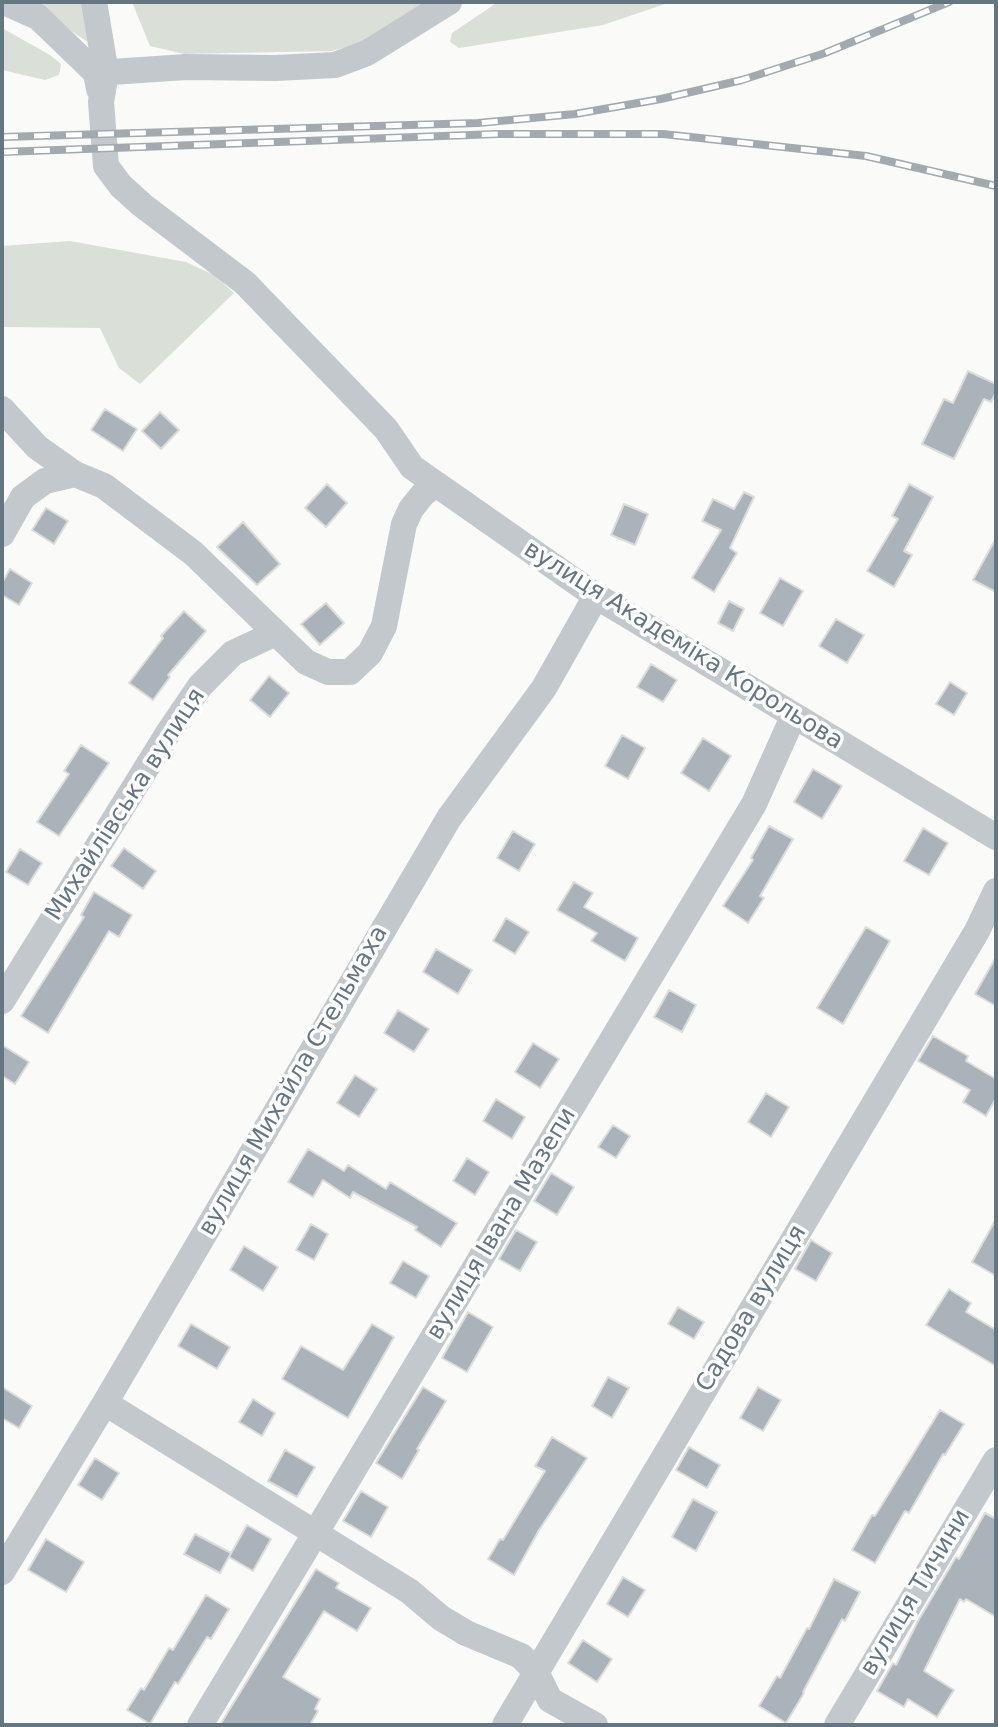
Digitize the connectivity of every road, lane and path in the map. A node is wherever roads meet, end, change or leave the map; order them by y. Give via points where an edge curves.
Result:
1 (4, 2) edge
2 (94, 2) edge
3 (449, 2) edge
4 (101, 73) junction
5 (2, 409) edge
6 (75, 474) junction
7 (436, 484) junction
8 (2, 534) edge
9 (596, 596) junction
10 (274, 634) junction
11 (793, 717) junction
12 (996, 837) edge
13 (996, 891) edge
14 (2, 1001) edge
15 (105, 1403) junction
16 (996, 1461) edge
17 (316, 1534) junction
18 (2, 1572) edge
19 (536, 1672) junction
20 (200, 1725) edge
21 (505, 1725) edge
22 (595, 1725) edge
23 (836, 1725) edge

1 - 4 street via 38,17
2 - 4 street, вулиця Академіка Корольова
3 - 4 street via 367,53 335,65
4 - 7 street, вулиця Академіка Корольова via 106,166 121,186 245,283 386,429 412,467
5 - 6 street via 37,447
6 - 8 street via 45,481 23,497
6 - 10 street via 104,486 193,553
7 - 9 street, вулиця Академіка Корольова
7 - 10 street via 411,509 404,524 384,626 370,653 350,672 328,672 306,662
9 - 11 street, вулиця Академіка Корольова
9 - 15 street, вулиця Михайла Стельмаха via 544,688 449,818
10 - 14 street, Михайлівська вулиця via 233,653 200,686
11 - 12 street, вулиця Академіка Корольова
11 - 17 street, вулиця Івана Мазепи via 754,804
13 - 19 street, Садова вулиця via 977,931
15 - 17 street
15 - 18 street, вулиця Михайла Стельмаха
16 - 23 street, вулиця Тичини
17 - 19 street via 409,1591 466,1633 521,1656
17 - 20 street, вулиця Івана Мазепи
19 - 21 street, Садова вулиця
19 - 22 street via 550,1700

